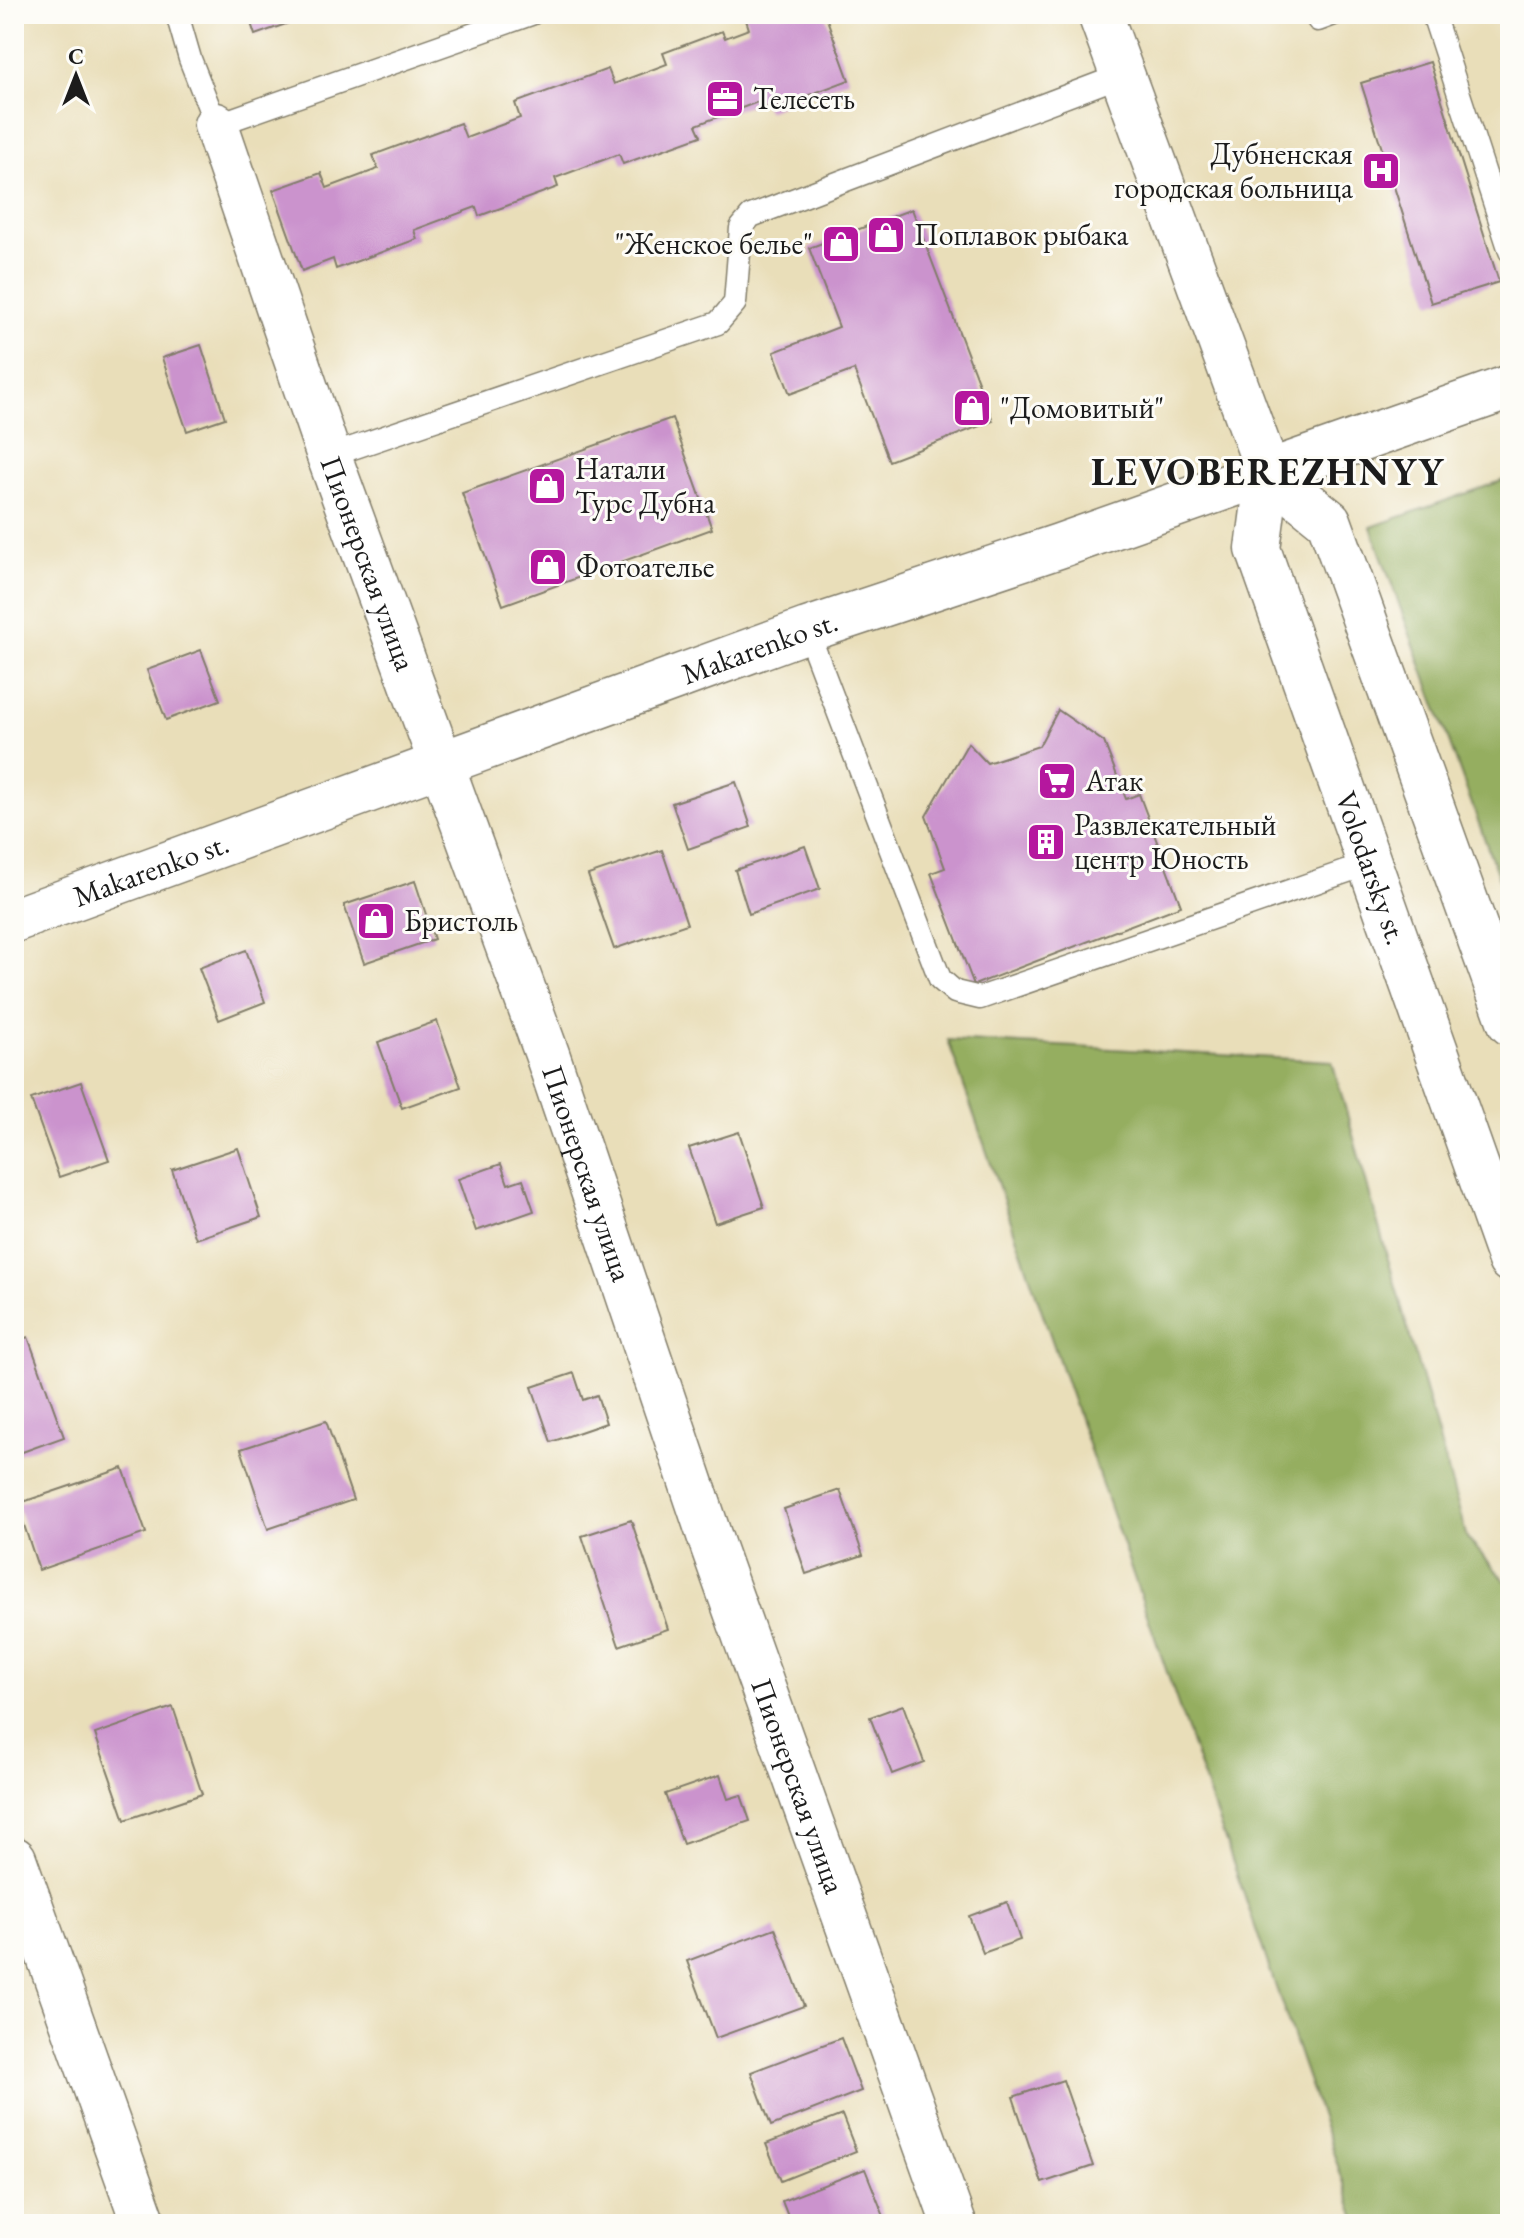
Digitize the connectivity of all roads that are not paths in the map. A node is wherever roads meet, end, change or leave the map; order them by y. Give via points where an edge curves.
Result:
1 (177, 14) edge
2 (531, 14) edge
3 (1100, 14) edge
4 (1315, 14) edge
5 (1334, 14) edge
6 (1433, 14) edge
7 (1122, 75) junction
8 (216, 125) junction
9 (1510, 251) edge
10 (1510, 387) edge
11 (329, 456) junction
12 (1268, 472) junction
13 (807, 630) junction
14 (442, 765) junction
15 (1368, 864) junction
16 (14, 920) edge
17 (1510, 1023) edge
18 (1510, 1260) edge
19 (14, 1859) edge
20 (144, 2224) edge
21 (954, 2224) edge

1 - 8 lane
2 - 8 lane
3 - 7 main road, Volodarsky st.
4 - 5 lane via 1318,20
6 - 9 lane
7 - 11 lane via 751,216 741,228 735,303 718,323
7 - 12 main road, Volodarsky st.
8 - 11 main road, Пионерская улица
10 - 12 main road, Makarenko st.
11 - 14 main road, Пионерская улица
12 - 13 main road, Makarenko st.
12 - 15 main road, Volodarsky st. via 1258,549
12 - 17 main road via 1329,521
13 - 14 main road, Makarenko st.
13 - 15 lane via 940,979 955,992 980,998
14 - 16 main road, Makarenko st.
14 - 21 main road, Пионерская улица
15 - 18 main road, Volodarsky st.
19 - 20 main road

